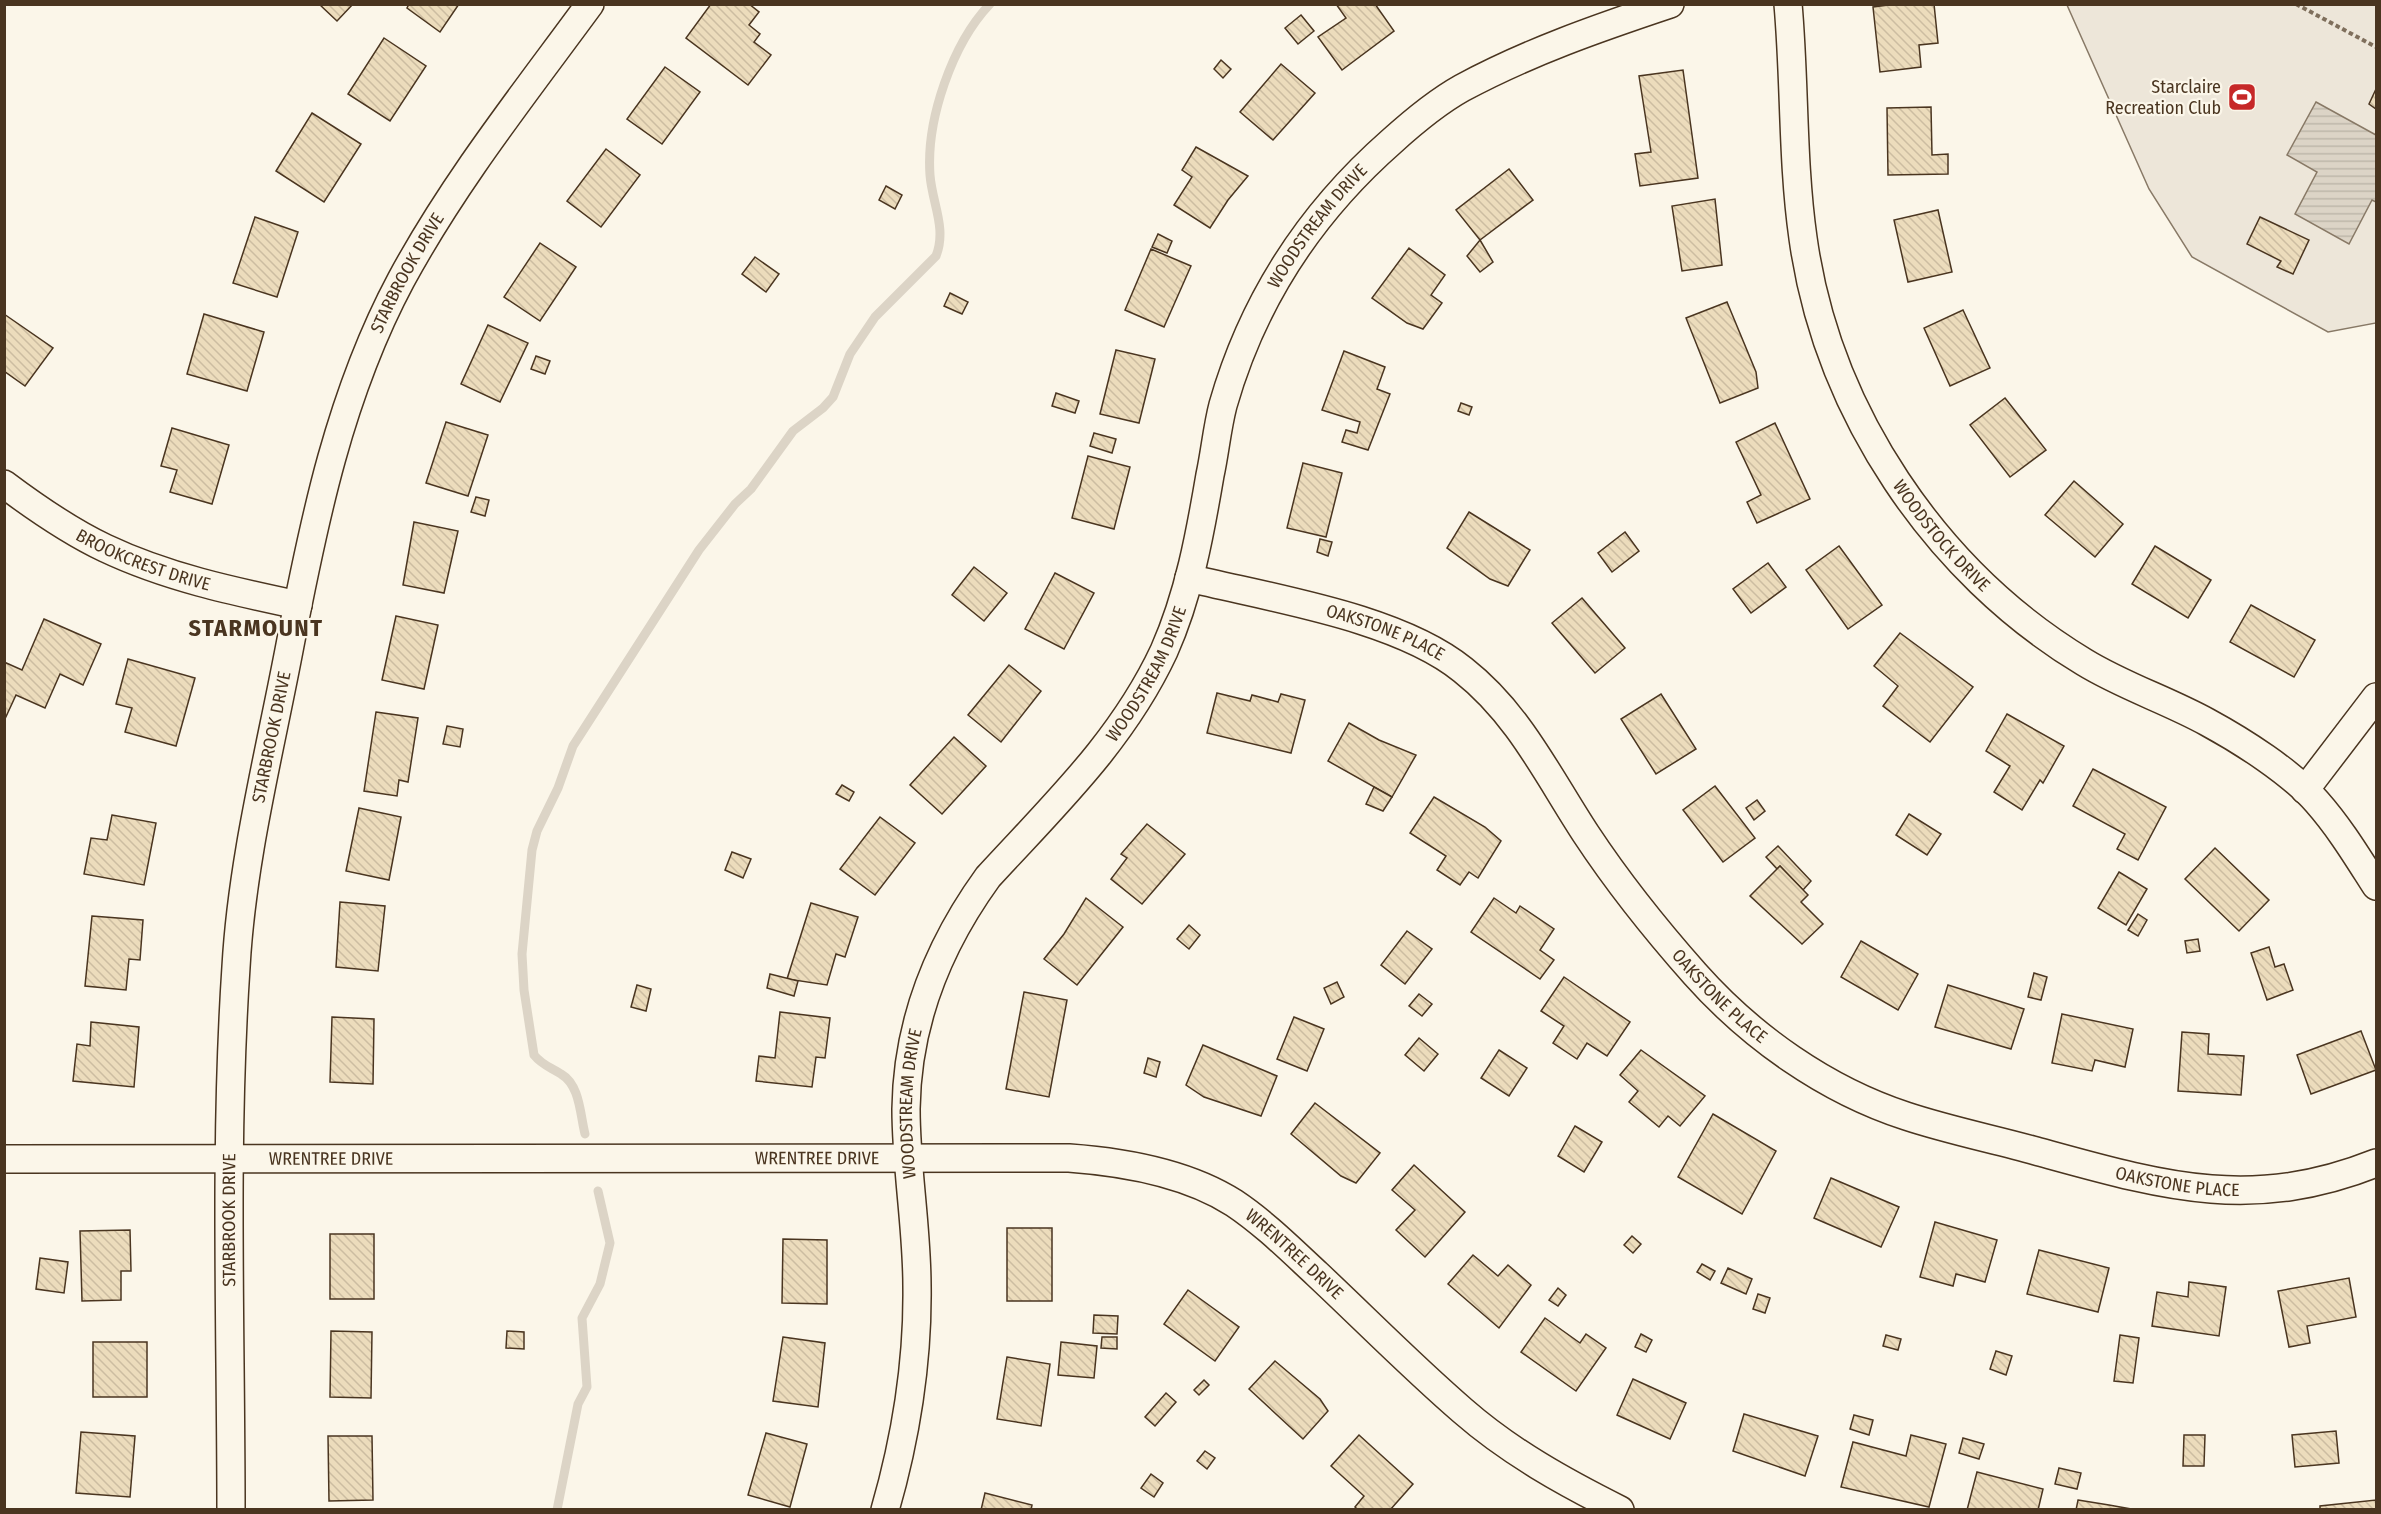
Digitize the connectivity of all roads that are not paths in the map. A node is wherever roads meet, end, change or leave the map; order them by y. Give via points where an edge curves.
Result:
1 (590, 4) edge
2 (1670, 4) edge
3 (1788, 4) edge
4 (4, 484) edge
5 (1189, 578) junction
6 (298, 605) junction
7 (2376, 697) edge
8 (2305, 790) junction
9 (2376, 886) edge
10 (910, 1158) junction
11 (4, 1159) edge
12 (231, 1159) junction
13 (2376, 1163) edge
14 (231, 1509) edge
15 (885, 1509) edge
16 (1620, 1509) edge

1 - 6 street, STARBROOK DRIVE via 471,165 400,282 362,364 346,410 319,503
2 - 5 street, WOODSTREAM DRIVE via 1534,52 1460,90 1365,164 1319,213 1276,277 1232,376
3 - 8 street, WOODSTOCK DRIVE via 1795,167 1803,240 1818,308 1859,415 1898,484 1936,537 1982,585 2029,624 2083,662 2207,722
4 - 6 street, BROOKCREST DRIVE via 44,514 103,548 214,587
5 - 10 street, WOODSTREAM DRIVE via 1165,648 1139,701 1105,749 988,878 943,949 917,1022 908,1081
5 - 13 street, OAKSTONE PLACE via 1389,629 1463,669 1504,708 1538,753 1587,834 1641,911 1698,977 1754,1030 1793,1060 1853,1095 1905,1116 2151,1182 2209,1191 2299,1185
6 - 12 street, STARBROOK DRIVE via 249,856 236,964
7 - 8 street
8 - 9 street, WOODSTOCK DRIVE via 2352,848
10 - 12 street, WRENTREE DRIVE
10 - 15 street, WOODSTREAM DRIVE via 917,1286 914,1365
10 - 16 street, WRENTREE DRIVE via 1099,1160 1188,1181 1233,1202 1272,1232 1463,1412 1563,1481
11 - 12 street, WRENTREE DRIVE
12 - 14 street, STARBROOK DRIVE

